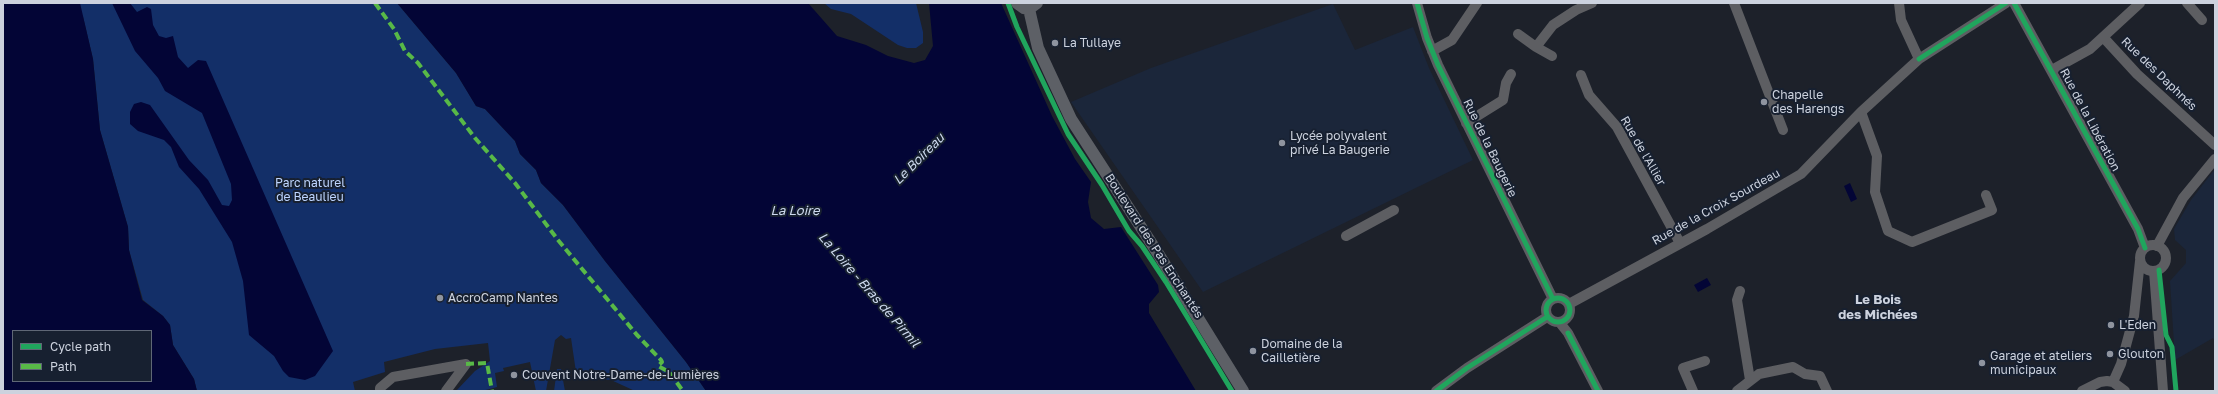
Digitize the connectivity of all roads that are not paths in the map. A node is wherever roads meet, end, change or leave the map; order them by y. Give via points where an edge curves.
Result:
1 (1017, 3) edge
2 (1417, 3) edge
3 (1477, 3) edge
4 (1592, 3) edge
5 (1734, 3) edge
6 (1899, 3) edge
7 (2006, 3) edge
8 (2014, 3) edge
9 (2140, 3) edge
10 (2187, 3) edge
11 (1033, 6) edge
12 (2202, 20) dead end
13 (1518, 34) dead end
14 (2103, 37) junction
15 (1536, 47) junction
16 (1432, 51) junction
17 (1552, 56) dead end
18 (1919, 60) junction
19 (2052, 70) junction
20 (1511, 74) dead end
21 (1581, 75) dead end
22 (1861, 112) junction
23 (1466, 123) junction
24 (1783, 130) dead end
25 (2215, 145) edge
26 (2215, 159) edge
27 (1986, 195) dead end
28 (1394, 210) dead end
29 (1346, 236) dead end
30 (1680, 243) junction
31 (2157, 246) junction
32 (2146, 248) junction
33 (2140, 261) junction
34 (2154, 271) junction
35 (1740, 291) dead end
36 (1553, 299) junction
37 (1568, 304) junction
38 (1547, 317) junction
39 (1563, 321) junction
40 (1705, 361) dead end
41 (1750, 380) junction
42 (2113, 382) junction
43 (380, 391) edge
44 (446, 391) edge
45 (1243, 391) edge
46 (1436, 391) edge
47 (1598, 391) edge
48 (1693, 391) edge
49 (1737, 391) edge
50 (1827, 391) edge
51 (2082, 391) edge
52 (2124, 391) edge
53 (2163, 391) edge

1 - 11 main road via 1024,8
2 - 16 street, Rue de la Baugerie
3 - 16 street via 1452,40
4 - 15 street via 1553,25
5 - 24 street
6 - 18 street via 1900,20
7 - 18 street, Rue de la Croix Sourdeau
8 - 19 street, Rue de la Libération
9 - 14 street
10 - 12 street
11 - 45 main road, Boulevard des Pas Enchantés via 1038,48 1071,119
13 - 15 street
14 - 19 street via 2090,49
14 - 25 street, Rue des Daphnés via 2137,74
15 - 17 street
16 - 23 street, Rue de la Baugerie
18 - 22 street, Rue de la Croix Sourdeau
19 - 32 street, Rue de la Libération
20 - 23 street, Rue de la Baugerie via 1503,100
21 - 30 street, Rue de l'Allier via 1589,95 1617,127
22 - 27 street via 1877,156 1875,192 1888,231 1912,242 1992,210
22 - 30 street, Rue de la Croix Sourdeau via 1801,174
23 - 36 street, Rue de la Baugerie
26 - 31 street via 2183,198
28 - 29 street
30 - 37 street, Rue de la Croix Sourdeau
31 - 32 street
31 - 34 street via 2166,258 2163,267
32 - 33 street via 2141,254
33 - 34 street via 2145,269
33 - 42 street via 2134,316 2121,364
34 - 53 street
35 - 41 street via 1737,300
36 - 37 street via 1564,300
36 - 38 street via 1547,306
37 - 39 street via 1569,316
38 - 39 street via 1552,321
38 - 46 street
39 - 47 street
40 - 48 street via 1683,368
41 - 49 street
41 - 50 street via 1759,374 1793,367 1805,374 1820,376
42 - 51 street via 2100,382
42 - 52 street
43 - 44 street via 380,388 393,377 466,364

